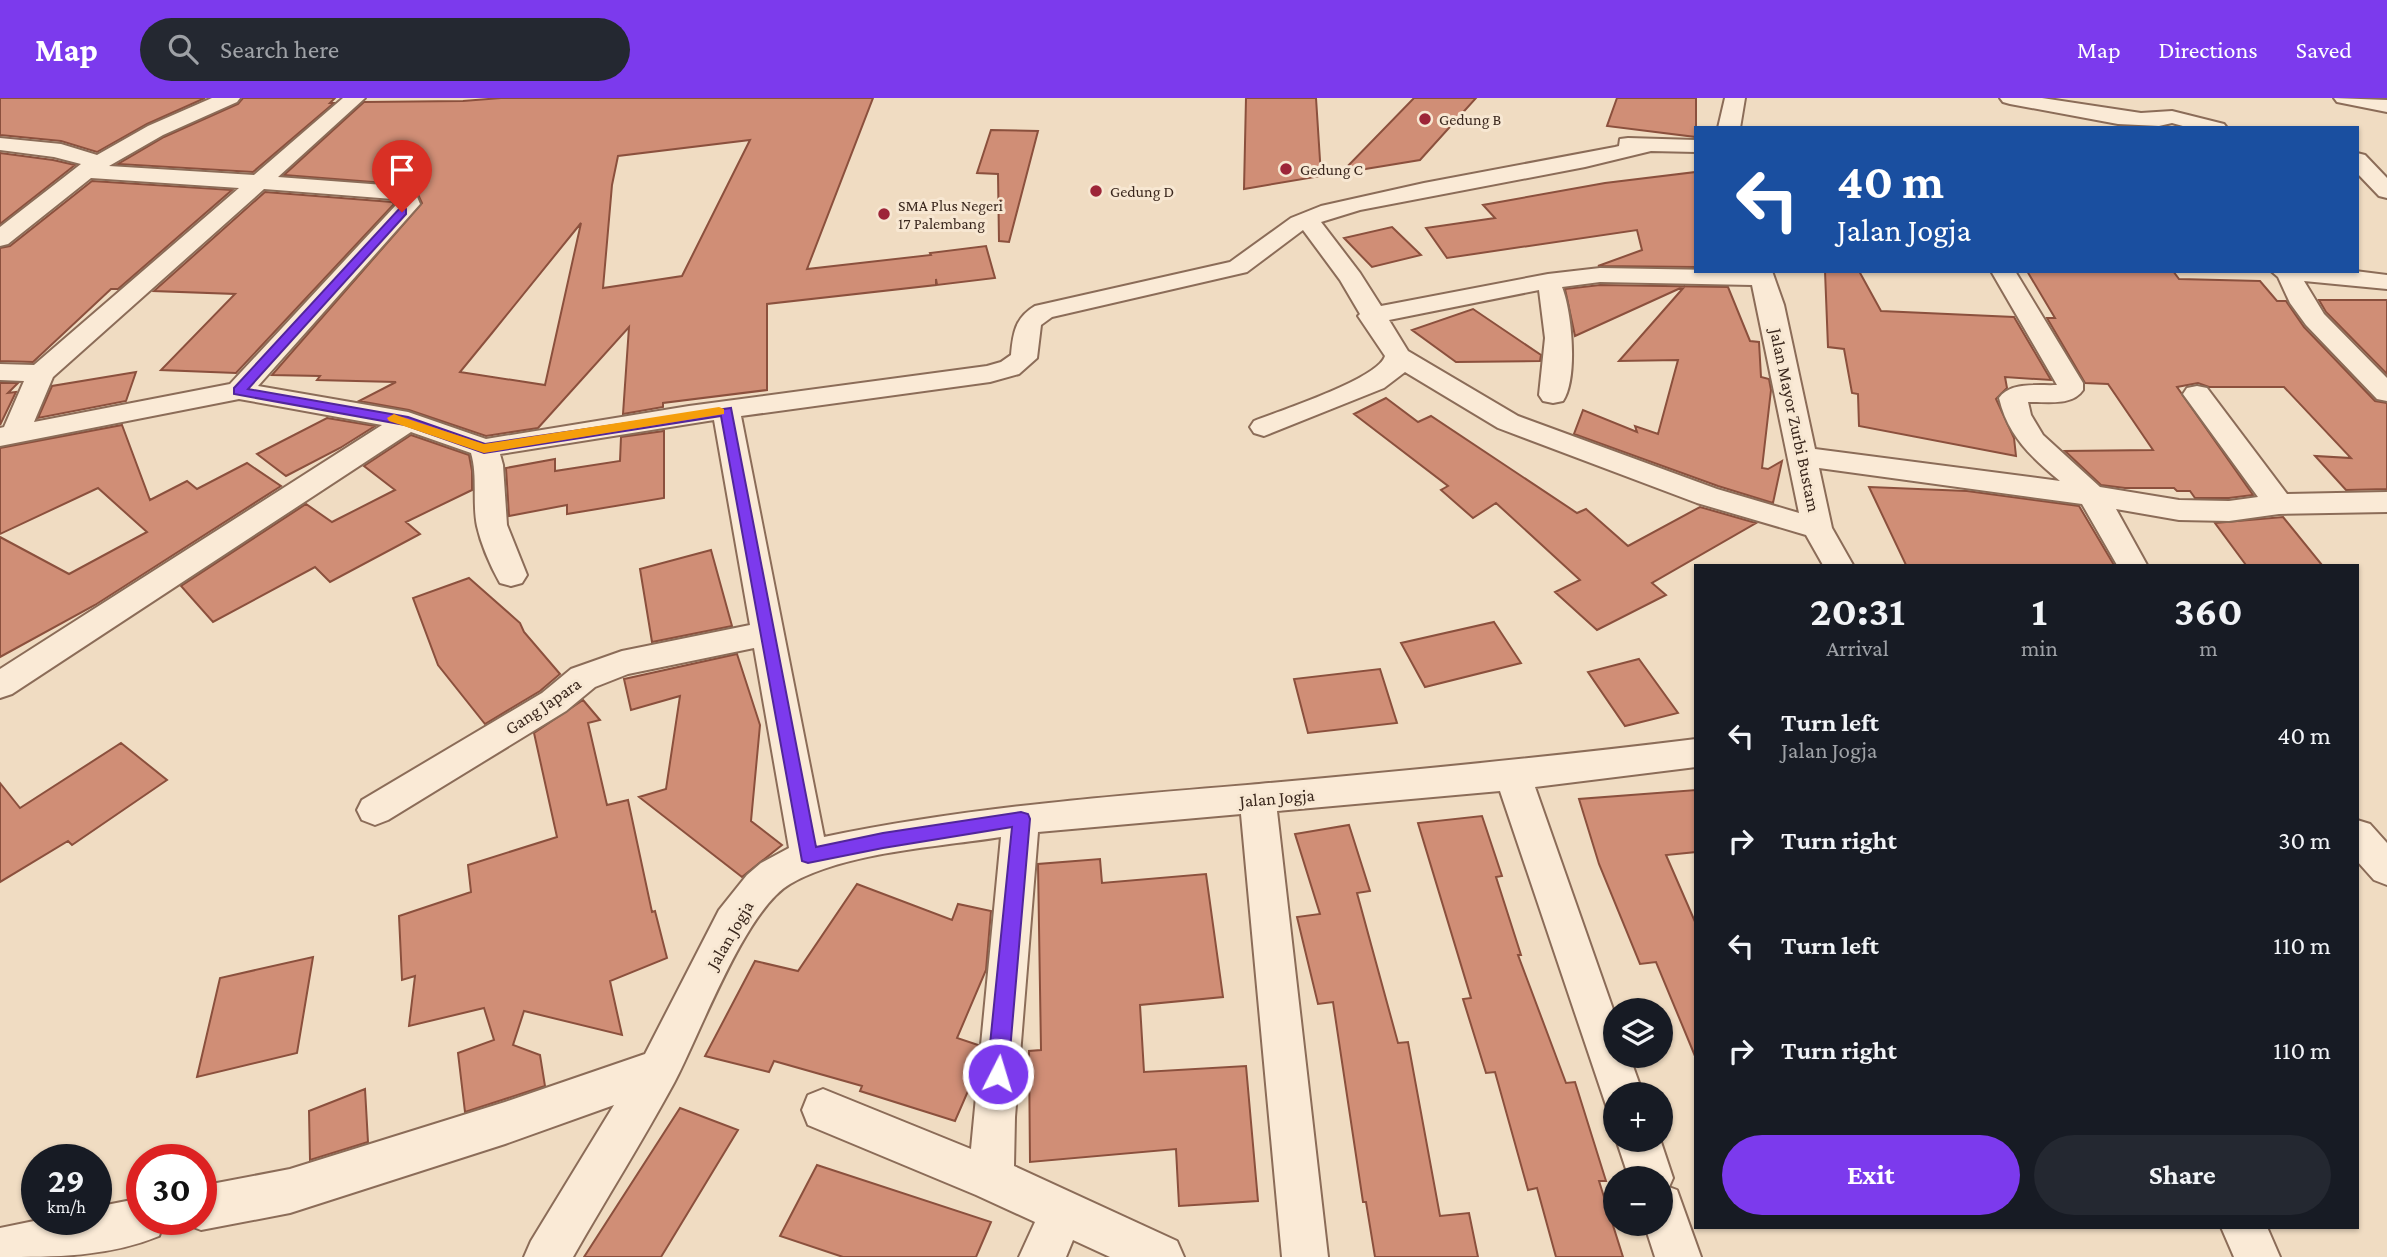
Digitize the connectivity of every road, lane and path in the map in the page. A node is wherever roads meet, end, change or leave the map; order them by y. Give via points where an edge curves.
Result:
1 (230, 98) edge
2 (355, 98) edge
3 (1735, 98) edge
4 (2010, 98) edge
5 (2344, 98) edge
6 (2387, 106) edge
7 (2171, 107) edge
8 (1729, 126) edge
9 (2213, 126) edge
10 (0, 144) edge
11 (1589, 144) dead end
12 (1650, 145) junction
13 (1694, 146) edge
14 (2359, 159) edge
15 (2359, 161) edge
16 (2387, 162) edge
17 (93, 166) junction
18 (260, 181) junction
19 (2387, 191) edge
20 (1307, 219) junction
21 (0, 239) edge
22 (2004, 273) edge
23 (2289, 273) edge
24 (2299, 273) edge
25 (1760, 275) edge
26 (1548, 281) junction
27 (2387, 282) edge
28 (1371, 316) junction
29 (1398, 356) junction
30 (0, 372) edge
31 (41, 373) junction
32 (239, 391) junction
33 (2387, 393) edge
34 (2197, 394) dead end
35 (1553, 395) dead end
36 (726, 411) junction
37 (408, 421) junction
38 (1264, 428) dead end
39 (7, 436) edge
40 (484, 448) junction
41 (1804, 457) junction
42 (2090, 495) junction
43 (2387, 502) edge
44 (2279, 504) junction
45 (1817, 528) junction
46 (1837, 564) edge
47 (2131, 564) edge
48 (511, 575) dead end
49 (769, 633) junction
50 (0, 685) edge
51 (1694, 753) edge
52 (1513, 776) junction
53 (1258, 800) junction
54 (375, 810) dead end
55 (1021, 819) junction
56 (2359, 834) edge
57 (2387, 835) edge
58 (2359, 836) edge
59 (808, 856) junction
60 (2387, 869) edge
61 (659, 1069) junction
62 (1618, 1082) edge
63 (824, 1110) dead end
64 (992, 1179) junction
65 (217, 1205) edge
66 (1063, 1212) junction
67 (126, 1228) edge
68 (2245, 1229) edge
69 (1671, 1236) edge
70 (97, 1243) edge
71 (0, 1251) edge
72 (547, 1257) edge
73 (1042, 1257) edge
74 (1161, 1257) edge
75 (1305, 1257) edge
76 (1678, 1257) edge
77 (2258, 1257) edge

1 - 17 street
2 - 18 street
3 - 8 street
4 - 7 street via 2138,120 2163,121
5 - 6 street
7 - 9 street
10 - 17 street via 61,151
11 - 12 street
12 - 13 street
12 - 20 street via 1576,164 1443,185
14 - 16 street
15 - 19 street
17 - 18 street
17 - 21 street
18 - 31 street
18 - 32 street via 397,193 407,197 409,204
20 - 28 street via 1351,278
20 - 36 street via 1238,267 1044,311 1026,327 1024,358 1010,368
22 - 42 street via 2070,383 2070,390 2064,393 2028,392 2013,398 2017,416 2029,438
23 - 33 street via 2294,292 2312,317
24 - 27 street
25 - 26 street via 1640,274
25 - 41 street, Jalan Mayor Zurbi Bustam via 1771,305
26 - 28 street
26 - 35 street via 1556,316
28 - 29 street
29 - 38 street via 1395,368 1376,382
29 - 45 street via 1508,422 1707,496
30 - 31 street
31 - 39 street
32 - 37 street
32 - 39 street
34 - 44 street
36 - 40 street
36 - 49 street
37 - 40 street
37 - 50 street
40 - 48 street via 492,525
41 - 42 street
41 - 45 street, Jalan Mayor Zurbi Bustam
42 - 44 street via 2179,510 2230,511
42 - 47 street
43 - 44 street
45 - 46 street, Jalan Mayor Zurbi Bustam
49 - 54 street, Gang Japara via 622,663 583,678 554,702
49 - 59 street
51 - 52 street, Jalan Jogja
52 - 53 street, Jalan Jogja
52 - 62 street
53 - 55 street, Jalan Jogja
53 - 75 street
55 - 59 street, Jalan Jogja
55 - 64 street
56 - 57 street
58 - 60 street
59 - 61 street, Jalan Jogja via 774,874 733,922
61 - 65 street via 290,1191
61 - 72 street, Jalan Jogja
63 - 64 street
64 - 66 street
66 - 73 street
66 - 74 street
67 - 70 street
68 - 77 street
69 - 76 street
70 - 71 street

